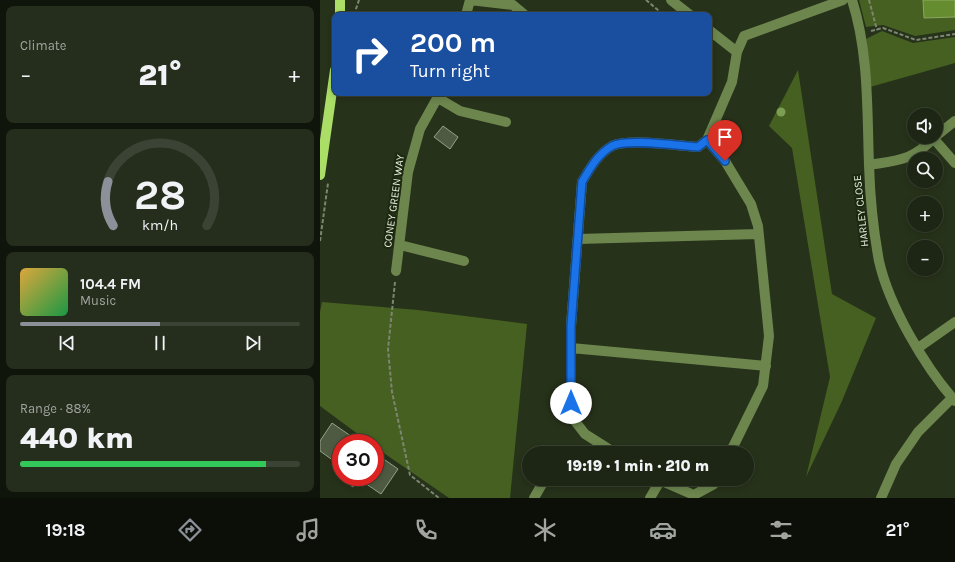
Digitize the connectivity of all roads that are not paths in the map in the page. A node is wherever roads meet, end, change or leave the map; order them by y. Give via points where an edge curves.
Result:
1 (340, 0) edge
2 (470, 0) edge
3 (671, 0) edge
4 (843, 0) edge
5 (852, 0) edge
6 (340, 12) edge
7 (467, 12) edge
8 (521, 12) edge
9 (686, 12) edge
10 (712, 32) edge
11 (737, 52) junction
12 (332, 91) edge
13 (438, 96) edge
14 (440, 96) edge
15 (955, 121) edge
16 (506, 122) dead end
17 (943, 131) edge
18 (707, 140) junction
19 (926, 144) edge
20 (940, 144) edge
21 (955, 163) edge
22 (869, 165) junction
23 (320, 175) edge
24 (758, 234) junction
25 (578, 239) junction
26 (400, 245) junction
27 (464, 261) dead end
28 (396, 271) road end
29 (955, 322) edge
30 (571, 348) junction
31 (918, 348) junction
32 (766, 366) junction
33 (954, 399) edge
34 (604, 446) edge
35 (733, 446) edge
36 (541, 486) edge
37 (655, 486) edge
38 (672, 486) edge
39 (711, 486) edge
40 (534, 498) edge
41 (650, 498) edge
42 (881, 498) edge

1 - 6 main road
2 - 7 street
2 - 8 street via 513,5
3 - 9 street
4 - 11 street via 744,36
5 - 22 street, HARLEY CLOSE via 860,35 868,95
10 - 11 street
11 - 18 street via 732,82
12 - 23 main road
13 - 26 street, CONEY GREEN WAY via 420,129 408,172
14 - 16 street via 460,111
15 - 17 street
18 - 24 street via 725,161 751,204
18 - 25 street via 698,147 635,143 612,146 592,163 582,182
19 - 22 street via 908,159
20 - 21 street
22 - 31 street, HARLEY CLOSE via 870,206 880,262 894,304
24 - 25 street
24 - 32 street via 770,336
25 - 30 street
26 - 27 street
26 - 28 street, CONEY GREEN WAY
29 - 31 street
30 - 32 street
30 - 34 street via 571,416 585,434
31 - 33 street, HARLEY CLOSE via 941,385
32 - 35 street via 763,386
33 - 42 street via 918,432 896,464
36 - 40 street
37 - 41 street
38 - 39 street via 694,496

